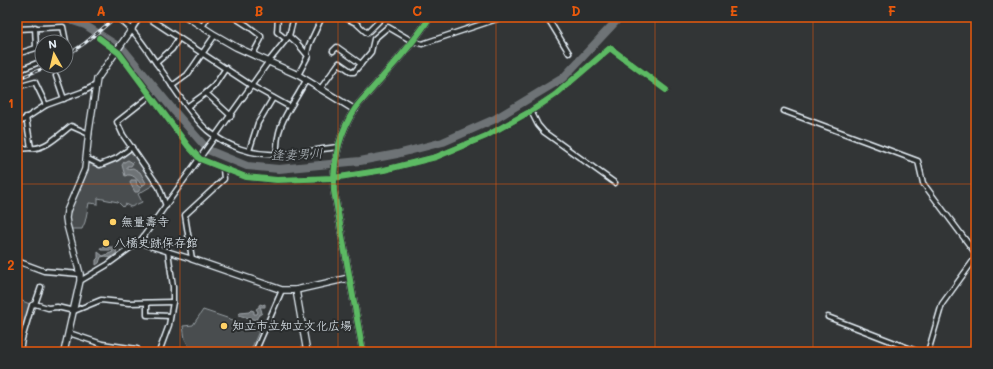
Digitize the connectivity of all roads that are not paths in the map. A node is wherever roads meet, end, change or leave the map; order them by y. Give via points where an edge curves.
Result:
1 (116, 17) edge
2 (140, 17) edge
3 (147, 17) edge
4 (187, 17) edge
5 (208, 17) edge
6 (234, 17) edge
7 (278, 17) edge
8 (294, 17) edge
9 (322, 17) edge
10 (344, 17) edge
11 (382, 17) edge
12 (430, 17) edge
13 (503, 17) edge
14 (547, 17) edge
15 (35, 27) junction
16 (202, 27) junction
17 (17, 29) edge
18 (132, 29) junction
19 (367, 33) junction
20 (64, 34) edge
21 (215, 35) junction
22 (99, 38) dead end
23 (179, 38) junction
24 (288, 38) junction
25 (374, 39) junction
26 (412, 41) junction
27 (116, 50) junction
28 (333, 51) dead end
29 (203, 53) junction
30 (569, 53) dead end
31 (17, 54) edge
32 (253, 54) junction
33 (307, 54) junction
34 (269, 61) junction
35 (156, 63) junction
36 (361, 64) junction
37 (34, 65) edge
38 (226, 68) junction
39 (17, 71) edge
40 (298, 75) junction
41 (56, 76) dead end
42 (306, 80) junction
43 (96, 85) junction
44 (172, 86) junction
45 (252, 86) junction
46 (17, 87) edge
47 (321, 88) junction
48 (666, 90) dead end
49 (206, 93) junction
50 (150, 96) junction
51 (273, 98) junction
52 (64, 99) junction
53 (46, 105) junction
54 (188, 106) junction
55 (290, 107) junction
56 (355, 110) junction
57 (532, 111) junction
58 (784, 111) dead end
59 (231, 116) junction
60 (26, 117) junction
61 (17, 124) edge
62 (88, 134) junction
63 (216, 136) junction
64 (17, 142) edge
65 (132, 147) junction
66 (31, 148) junction
67 (337, 150) junction
68 (249, 151) junction
69 (277, 154) junction
70 (201, 157) junction
71 (86, 158) junction
72 (223, 168) junction
73 (333, 175) junction
74 (615, 183) dead end
75 (166, 206) junction
76 (142, 240) junction
77 (168, 251) junction
78 (976, 254) edge
79 (976, 258) edge
80 (192, 259) junction
81 (17, 261) edge
82 (80, 278) junction
83 (349, 278) junction
84 (41, 287) dead end
85 (282, 290) junction
86 (296, 290) junction
87 (173, 302) junction
88 (147, 303) junction
89 (35, 304) junction
90 (74, 311) junction
91 (170, 316) junction
92 (828, 317) dead end
93 (69, 333) junction
94 (976, 340) edge
95 (20, 352) edge
96 (64, 352) edge
97 (137, 352) edge
98 (159, 352) edge
99 (255, 352) edge
100 (307, 352) edge
101 (363, 352) edge
102 (919, 352) edge
103 (928, 352) edge
104 (973, 352) edge

1 - 18 street
2 - 18 street
3 - 23 street
4 - 16 street
5 - 16 street
6 - 32 street via 261,36
7 - 24 street via 277,32
8 - 24 street
9 - 33 street
10 - 19 street
11 - 19 street
12 - 26 street
13 - 26 street via 422,44
14 - 30 street
15 - 17 street
15 - 20 street via 63,27
15 - 31 street via 36,48
16 - 21 street
18 - 27 street
18 - 35 street
19 - 25 street
21 - 29 street
21 - 32 street
22 - 27 street
23 - 29 street
23 - 35 street via 172,49
24 - 33 street
24 - 34 street
25 - 26 street via 388,27
25 - 36 street via 371,52
26 - 56 street
27 - 43 street via 97,79
27 - 50 street
28 - 36 street via 337,47
29 - 38 street
29 - 44 street via 186,75
32 - 34 street
33 - 40 street
34 - 40 street
34 - 45 street
35 - 44 street
36 - 47 street via 353,72 338,63
37 - 39 street
38 - 45 street
38 - 49 street
40 - 42 street
41 - 52 street
42 - 47 street
42 - 55 street
43 - 52 street
43 - 62 street
44 - 54 street
45 - 51 street
45 - 59 street
46 - 53 street via 35,82
47 - 56 street
48 - 57 street via 610,48
49 - 54 street
49 - 59 street
50 - 65 street via 117,122
50 - 70 street via 188,146
51 - 55 street
51 - 68 street via 258,123
52 - 53 street
53 - 60 street
54 - 63 street via 199,122
55 - 69 street via 280,126 276,144
56 - 67 street via 342,134
57 - 73 street via 486,136 436,157 384,170
57 - 74 street via 544,132
58 - 78 street via 918,160 923,183
59 - 63 street
60 - 61 street
60 - 66 street
62 - 66 street via 71,126 53,141 36,149
62 - 71 street
63 - 68 street via 232,146
63 - 70 street
64 - 66 street via 22,149
65 - 71 street via 117,158 100,165
65 - 75 street via 159,187
67 - 69 street
67 - 73 street
68 - 69 street
70 - 72 street
70 - 75 street
71 - 82 street via 85,169 70,202 66,218
72 - 73 street via 246,177 268,179
72 - 80 street via 224,179 185,216
73 - 83 street
75 - 76 street
76 - 77 street via 147,245
76 - 82 street via 107,265
77 - 80 street
77 - 87 street
79 - 103 street via 942,304
80 - 85 street
81 - 82 street via 44,271
82 - 90 street
83 - 86 street
83 - 101 street
84 - 89 street
85 - 86 street
85 - 99 street
86 - 100 street
87 - 88 street
87 - 91 street
88 - 90 street via 102,300
88 - 91 street via 147,315
89 - 90 street
89 - 95 street via 32,305
90 - 93 street
91 - 98 street
92 - 102 street
93 - 96 street
93 - 97 street via 102,344 137,349
94 - 104 main road

